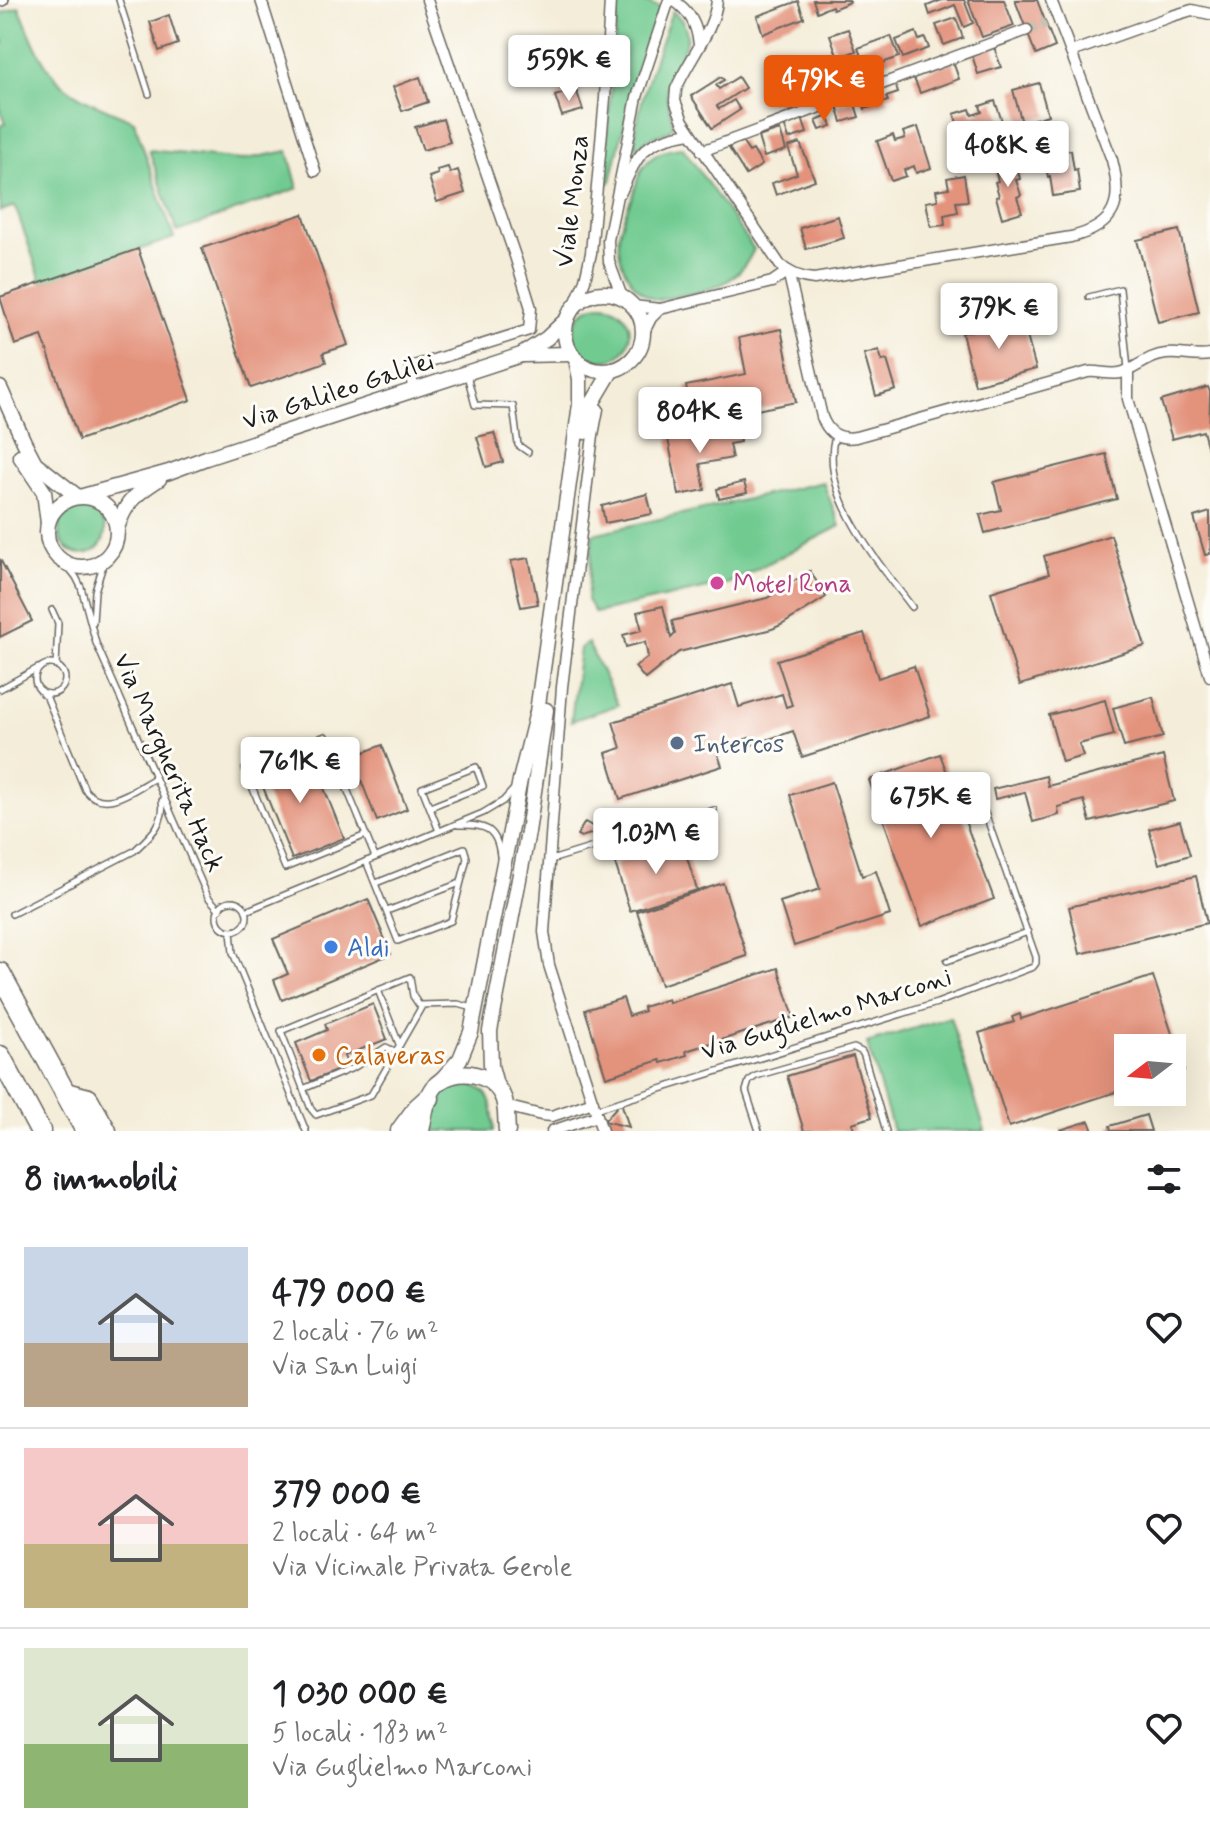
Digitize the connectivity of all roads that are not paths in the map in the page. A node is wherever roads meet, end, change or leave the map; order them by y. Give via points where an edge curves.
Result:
1 (119, 0) edge
2 (261, 0) edge
3 (427, 0) edge
4 (610, 0) edge
5 (671, 0) edge
6 (717, 0) edge
7 (1051, 0) edge
8 (1210, 14) edge
9 (1027, 30) tunnel mouth
10 (699, 45) junction
11 (1071, 52) junction
12 (149, 94) dead end
13 (690, 133) junction
14 (702, 151) junction
15 (315, 171) dead end
16 (614, 208) junction
17 (788, 271) junction
18 (1089, 297) dead end
19 (627, 301) junction
20 (660, 309) junction
21 (570, 314) junction
22 (643, 334) junction
23 (521, 355) junction
24 (1210, 355) edge
25 (574, 357) junction
26 (615, 370) junction
27 (1128, 370) junction
28 (467, 374) junction
29 (0, 388) edge
30 (413, 391) junction
31 (0, 412) edge
32 (835, 435) junction
33 (528, 452) dead end
34 (169, 472) junction
35 (80, 497) junction
36 (48, 523) junction
37 (117, 528) junction
38 (105, 559) junction
39 (65, 563) junction
40 (912, 607) dead end
41 (52, 610) dead end
42 (93, 627) junction
43 (45, 665) junction
44 (56, 666) junction
45 (1210, 676) edge
46 (21, 677) junction
47 (0, 689) edge
48 (39, 689) junction
49 (60, 690) junction
50 (51, 706) junction
51 (155, 778) junction
52 (520, 780) junction
53 (974, 782) dead end
54 (161, 792) junction
55 (430, 807) junction
56 (714, 810) dead end
57 (453, 825) junction
58 (439, 831) junction
59 (366, 835) junction
60 (375, 857) junction
61 (551, 860) junction
62 (366, 861) junction
63 (502, 872) junction
64 (376, 883) junction
65 (460, 883) junction
66 (219, 909) junction
67 (246, 911) junction
68 (387, 911) junction
69 (12, 914) dead end
70 (231, 931) junction
71 (1028, 932) junction
72 (947, 961) dead end
73 (0, 973) edge
74 (378, 990) junction
75 (422, 1006) junction
76 (476, 1008) junction
77 (400, 1045) junction
78 (396, 1052) junction
79 (0, 1056) edge
80 (0, 1079) edge
81 (497, 1088) junction
82 (303, 1089) junction
83 (433, 1092) junction
84 (65, 1093) junction
85 (505, 1106) junction
86 (595, 1109) junction
87 (25, 1131) edge
88 (40, 1131) edge
89 (86, 1131) edge
90 (106, 1131) edge
91 (306, 1131) edge
92 (401, 1131) edge
93 (421, 1131) edge
94 (507, 1131) edge
95 (552, 1131) edge
96 (602, 1131) edge
97 (759, 1131) edge
98 (886, 1131) edge

1 - 12 lane
2 - 15 street
3 - 30 street via 531,308 529,330 411,367
4 - 21 street, Viale Monza via 591,253
5 - 10 street via 692,19
5 - 16 street, Viale Monza via 637,97
6 - 10 street
7 - 11 street via 1053,20
8 - 11 street via 1192,10
9 - 14 street
10 - 13 street via 675,92 679,115
11 - 17 street via 1116,176 1114,207 1100,227 1080,235 836,276 808,278
13 - 14 street
13 - 16 street via 660,140 645,150
14 - 17 street via 773,257
16 - 19 street, Viale Monza via 607,256
17 - 20 street via 772,282
17 - 32 street via 822,417
18 - 27 lane via 1120,289
19 - 20 street
19 - 21 street via 594,294
19 - 22 street via 640,317
20 - 22 street
21 - 23 street, Via Galileo Galilei
21 - 25 street via 566,337
22 - 26 street via 636,354
23 - 25 street, Via Galileo Galilei
23 - 28 street, Via Galileo Galilei
24 - 27 street via 1158,355
25 - 26 street via 592,369
25 - 52 street via 581,390 578,419 537,712
26 - 61 street via 593,435 562,687
26 - 81 street via 594,399 587,421 540,764 491,1023 490,1056
27 - 32 street via 1088,372 856,437
27 - 45 street via 1128,399
28 - 30 street, Via Galileo Galilei
28 - 33 lane via 475,405 513,406 518,445
29 - 35 street via 35,463
30 - 34 street, Via Galileo Galilei
31 - 36 street via 44,492
32 - 40 lane via 833,469 847,513
34 - 35 street, Via Galileo Galilei
34 - 37 street, Via Galileo Galilei via 136,494
35 - 36 street via 61,504
35 - 37 street via 93,498 109,509
36 - 39 street via 48,541
37 - 38 street via 115,545
38 - 39 street via 85,567
38 - 42 lane, Via Margherita Hack via 95,591
39 - 42 lane, Via Margherita Hack via 81,587
41 - 44 lane via 58,623
42 - 51 lane, Via Margherita Hack
43 - 44 lane
43 - 46 lane
43 - 48 lane via 36,675
44 - 49 lane via 64,677
46 - 47 lane
46 - 48 lane
48 - 49 lane
48 - 50 lane
49 - 50 lane
50 - 51 lane via 92,798 108,801
51 - 54 lane, Via Margherita Hack
52 - 57 lane via 496,806
52 - 63 street
53 - 71 lane
54 - 66 lane, Via Margherita Hack via 208,897
54 - 69 lane via 161,822 134,851
55 - 55 lane via 422,788 476,767 483,786
55 - 58 lane
56 - 61 lane
57 - 58 lane
57 - 63 lane via 478,825 492,832
58 - 60 lane
59 - 59 lane via 325,736 245,769 285,868
59 - 60 lane
60 - 62 lane
61 - 86 street via 545,945
62 - 64 lane
62 - 67 lane
63 - 76 street
64 - 65 lane via 464,848 467,858
64 - 68 lane
65 - 68 lane
65 - 68 lane via 451,921 398,941
66 - 67 lane via 230,901
66 - 70 lane via 219,924
67 - 70 lane via 244,925
70 - 91 lane via 233,953
71 - 72 lane
71 - 86 lane, Via Guglielmo Marconi via 1037,959 1025,971
73 - 84 highway
74 - 75 lane via 410,977 414,1000
74 - 77 lane
74 - 82 lane via 281,1031
75 - 76 lane
75 - 77 lane
76 - 83 street via 460,1059
77 - 78 lane
78 - 82 lane via 386,1047
78 - 82 lane via 371,1095 316,1115
79 - 88 highway
80 - 87 highway
81 - 83 main road via 469,1073 451,1077
81 - 85 main road
83 - 92 highway
83 - 93 main road
84 - 89 highway
84 - 90 highway via 88,1099
85 - 86 street via 552,1116
85 - 94 main road
86 - 95 street
86 - 96 street
97 - 98 lane via 746,1091 749,1081 854,1048 864,1056

